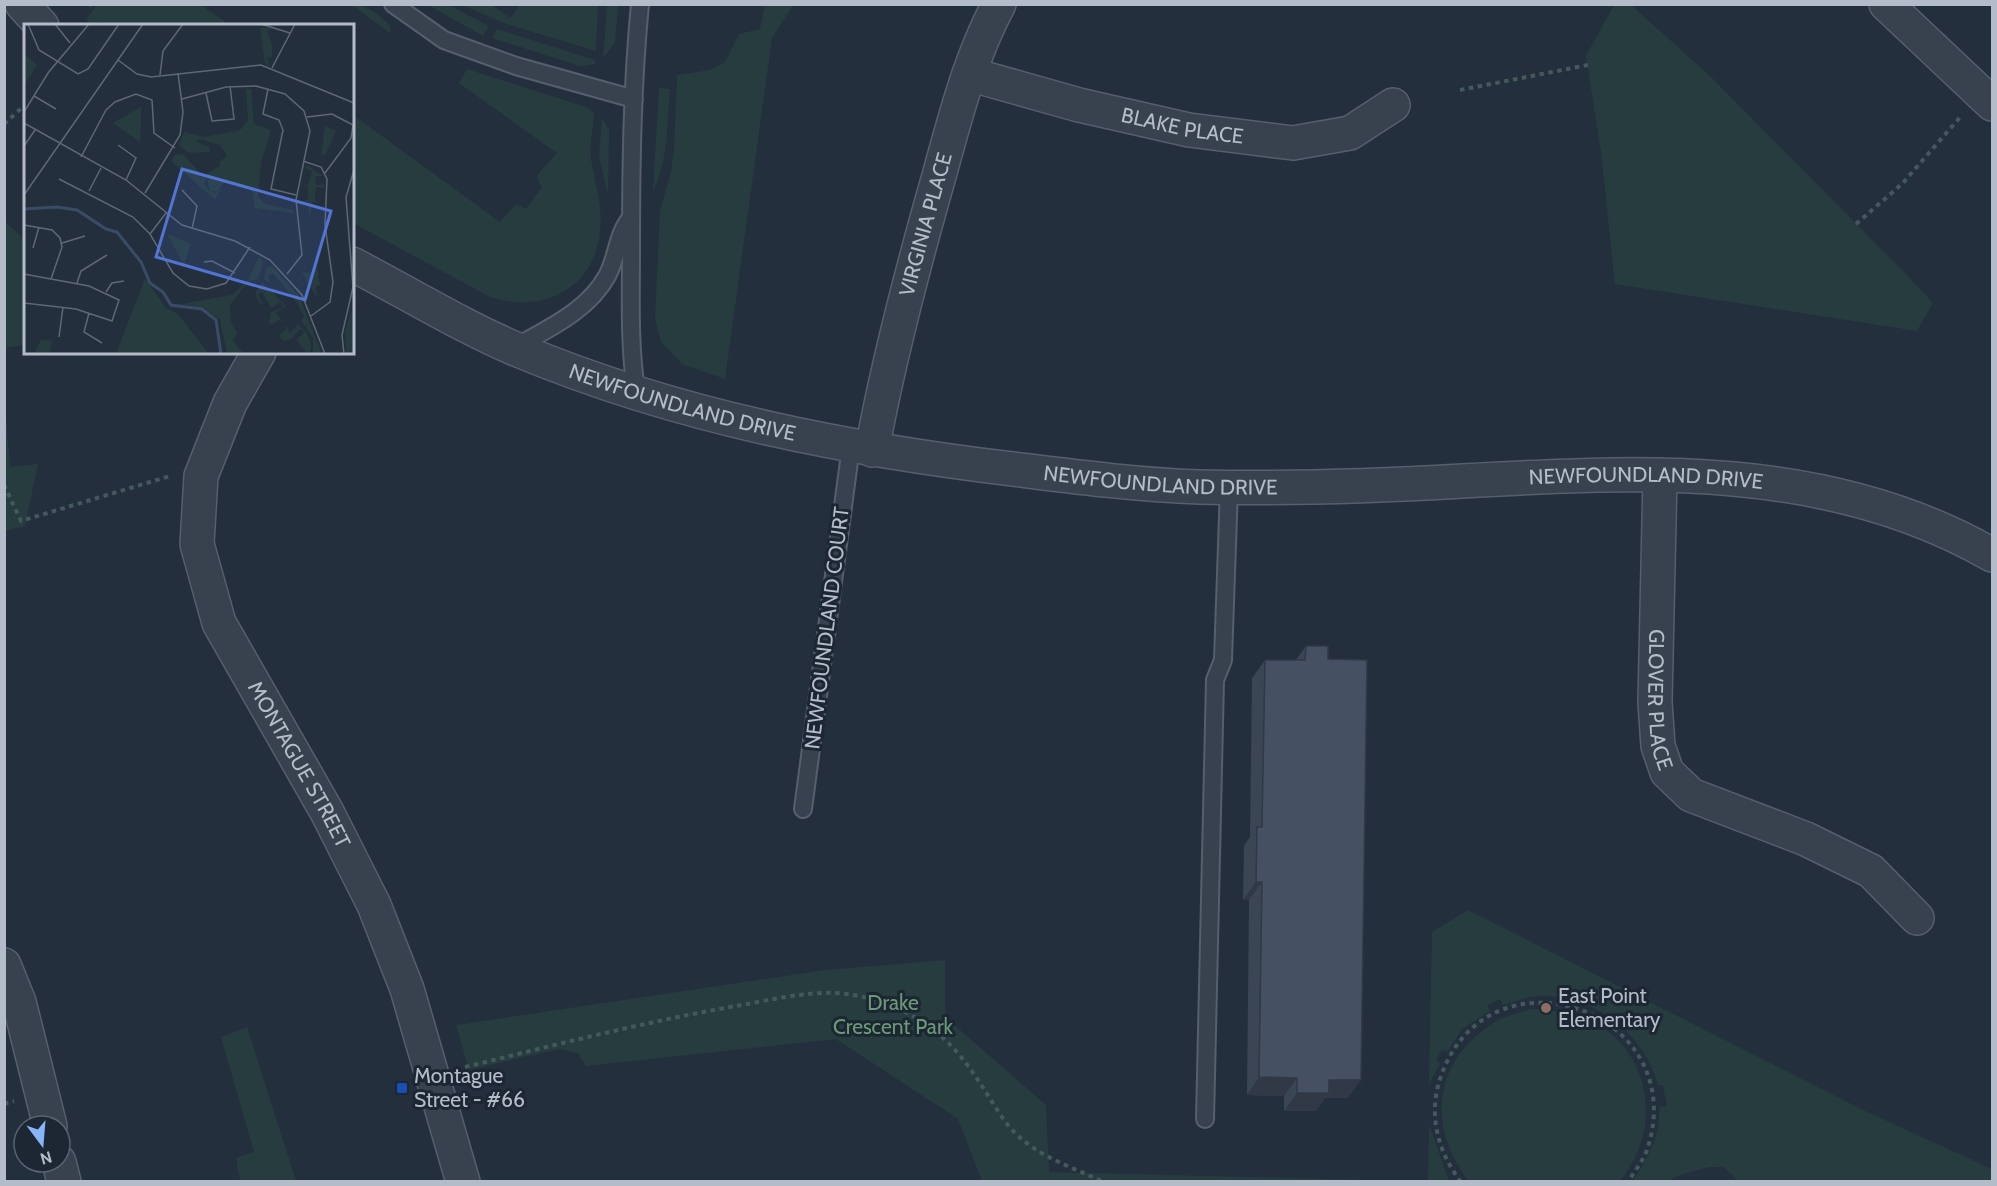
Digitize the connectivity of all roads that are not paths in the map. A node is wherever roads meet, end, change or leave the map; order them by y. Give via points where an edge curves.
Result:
1 (22, 4) edge
2 (393, 4) edge
3 (640, 4) edge
4 (999, 4) edge
5 (1886, 4) edge
6 (40, 24) edge
7 (969, 74) junction
8 (634, 99) junction
9 (1992, 104) edge
10 (1394, 105) dead end
11 (631, 217) junction
12 (354, 265) edge
13 (514, 348) junction
14 (258, 354) edge
15 (636, 391) junction
16 (861, 448) junction
17 (1660, 476) junction
18 (1229, 487) junction
19 (1992, 555) edge
20 (803, 809) dead end
21 (1917, 918) dead end
22 (4, 964) edge
23 (47, 1114) edge
24 (1205, 1119) dead end
25 (463, 1182) edge

1 - 6 street
2 - 8 lane via 444,39 516,66
3 - 8 lane
4 - 7 street, VIRGINIA PLACE
5 - 9 street
7 - 10 street, BLAKE PLACE via 1189,130 1293,143 1350,133
7 - 16 street, VIRGINIA PLACE
8 - 11 lane
11 - 13 lane via 622,229 606,278 588,300 572,314
11 - 15 lane via 630,345
12 - 13 street, NEWFOUNDLAND DRIVE
13 - 15 street, NEWFOUNDLAND DRIVE
14 - 25 street, MONTAGUE STREET via 230,403 201,476 196,544 219,623 327,812 374,905 407,989
15 - 16 street, NEWFOUNDLAND DRIVE via 720,417
16 - 18 street, NEWFOUNDLAND DRIVE via 1083,477
16 - 20 lane, NEWFOUNDLAND COURT
17 - 18 street, NEWFOUNDLAND DRIVE via 1579,474 1459,482
17 - 19 street, NEWFOUNDLAND DRIVE via 1723,477 1794,485 1928,524
17 - 21 street, GLOVER PLACE via 1655,702 1658,746 1667,772 1691,795 1806,839 1871,871
18 - 24 lane via 1223,660 1215,680
22 - 23 street via 19,1002

